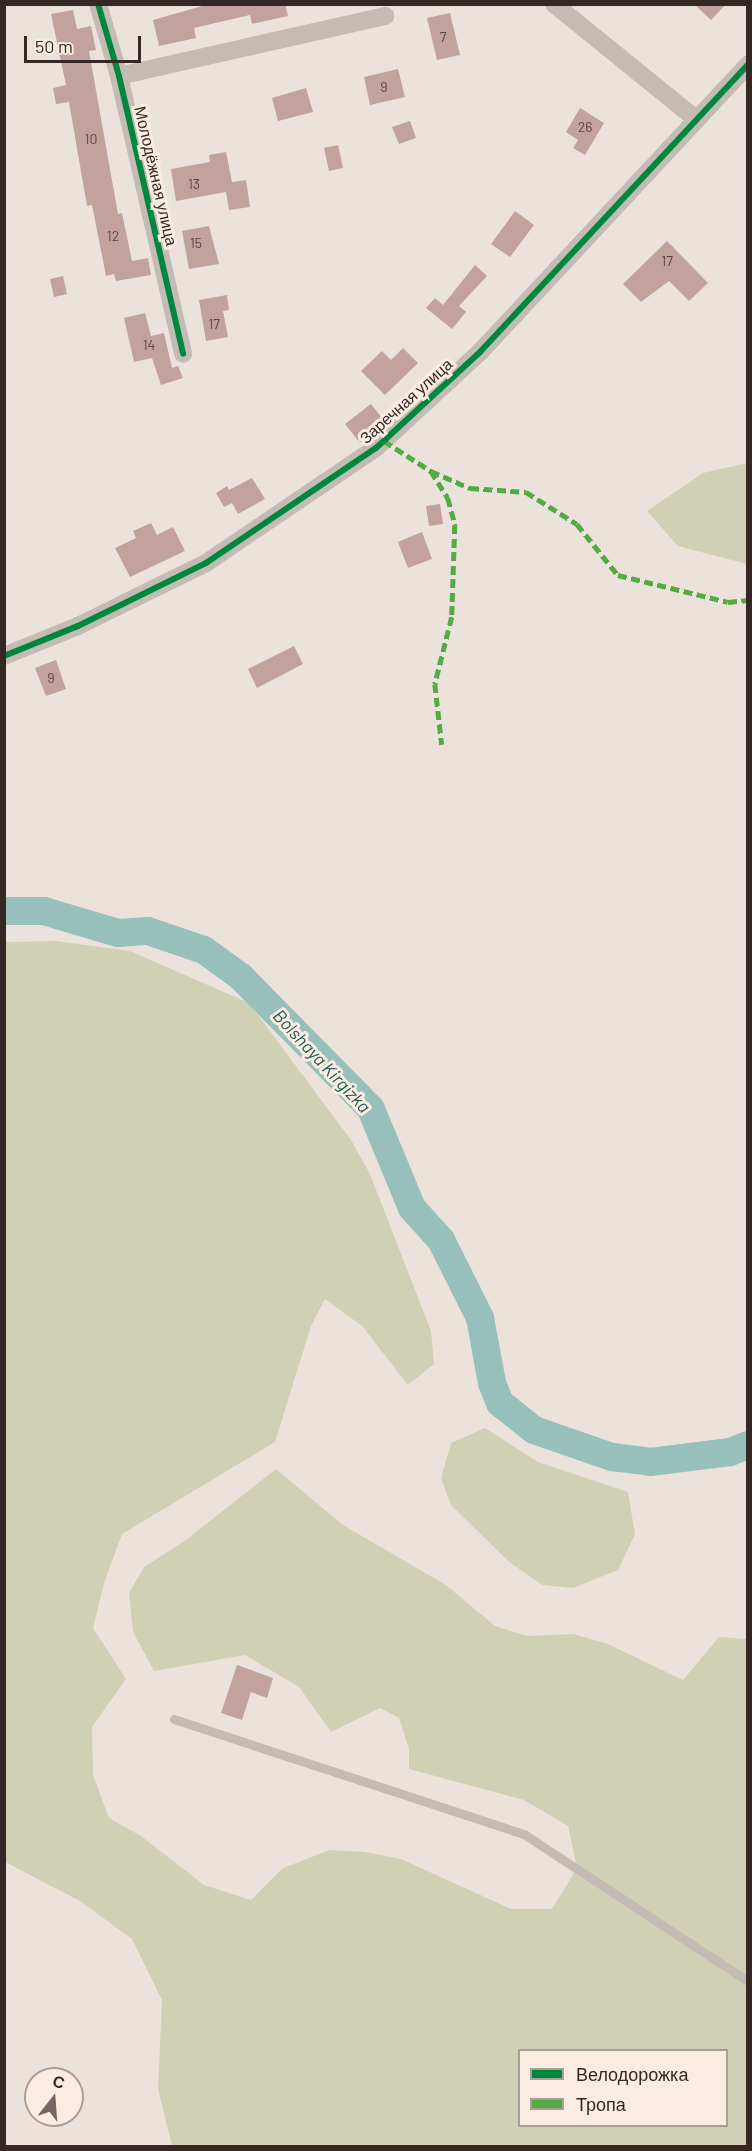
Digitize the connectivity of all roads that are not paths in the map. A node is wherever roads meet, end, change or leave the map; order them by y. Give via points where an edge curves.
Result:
1 (98, 4) edge
2 (554, 4) edge
3 (385, 16) dead end
4 (747, 65) edge
5 (119, 76) junction
6 (696, 119) junction
7 (183, 354) dead end
8 (4, 656) edge
9 (174, 1719) dead end
10 (747, 1981) edge

1 - 5 street, Молодёжная улица
2 - 6 street
3 - 5 street
4 - 6 street, Заречная улица
5 - 7 street, Молодёжная улица
6 - 8 street, Заречная улица via 480,352 376,448 206,563 78,626
9 - 10 lane via 524,1834

